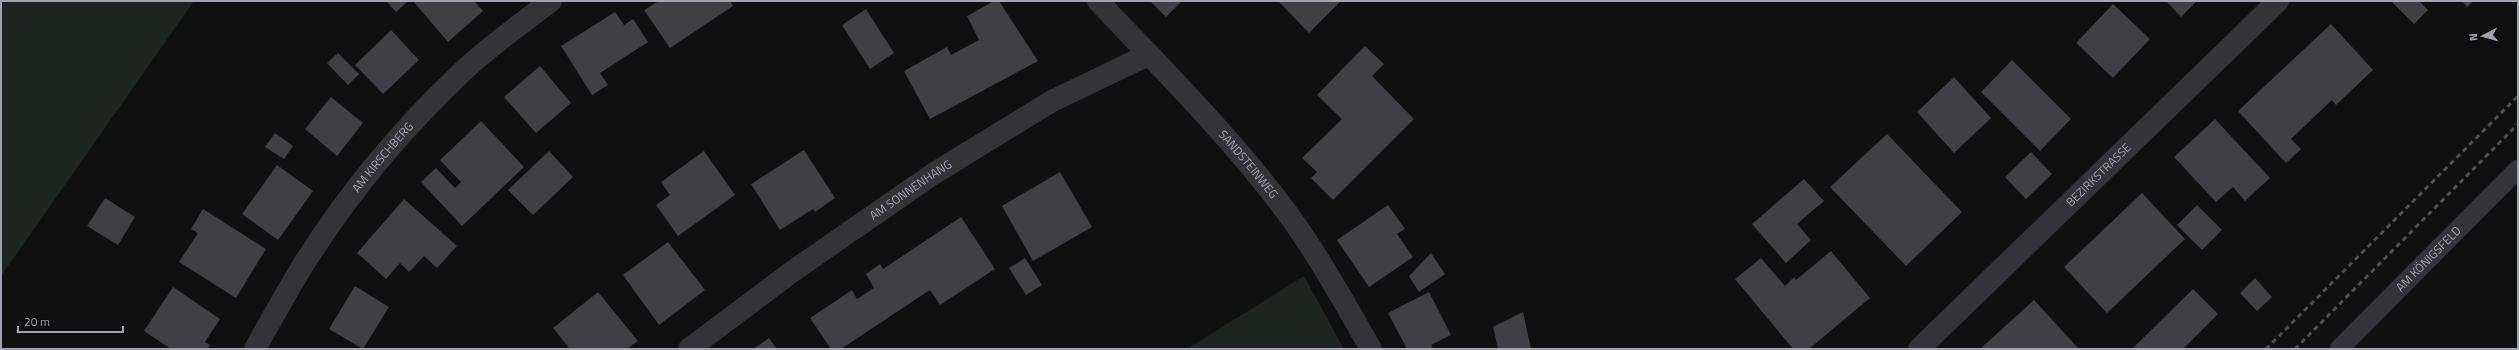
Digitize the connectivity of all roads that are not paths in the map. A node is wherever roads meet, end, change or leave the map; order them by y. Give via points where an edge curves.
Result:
1 (552, 1) edge
2 (1098, 1) edge
3 (2278, 1) edge
4 (1148, 55) junction
5 (2518, 169) edge
6 (254, 349) edge
7 (689, 349) edge
8 (1371, 349) edge
9 (1919, 349) edge
10 (2339, 349) edge

1 - 6 street, AM KIRSCHBERG via 508,33 462,72 410,124 356,191 306,262
2 - 4 street, SANDSTEINWEG
3 - 9 street, BEZIRKSTRASSE
4 - 7 street, AM SONNENHANG via 1052,101 934,174 793,271
4 - 8 street, SANDSTEINWEG via 1229,140 1286,211
5 - 10 lane, AM KÖNIGSFELD

